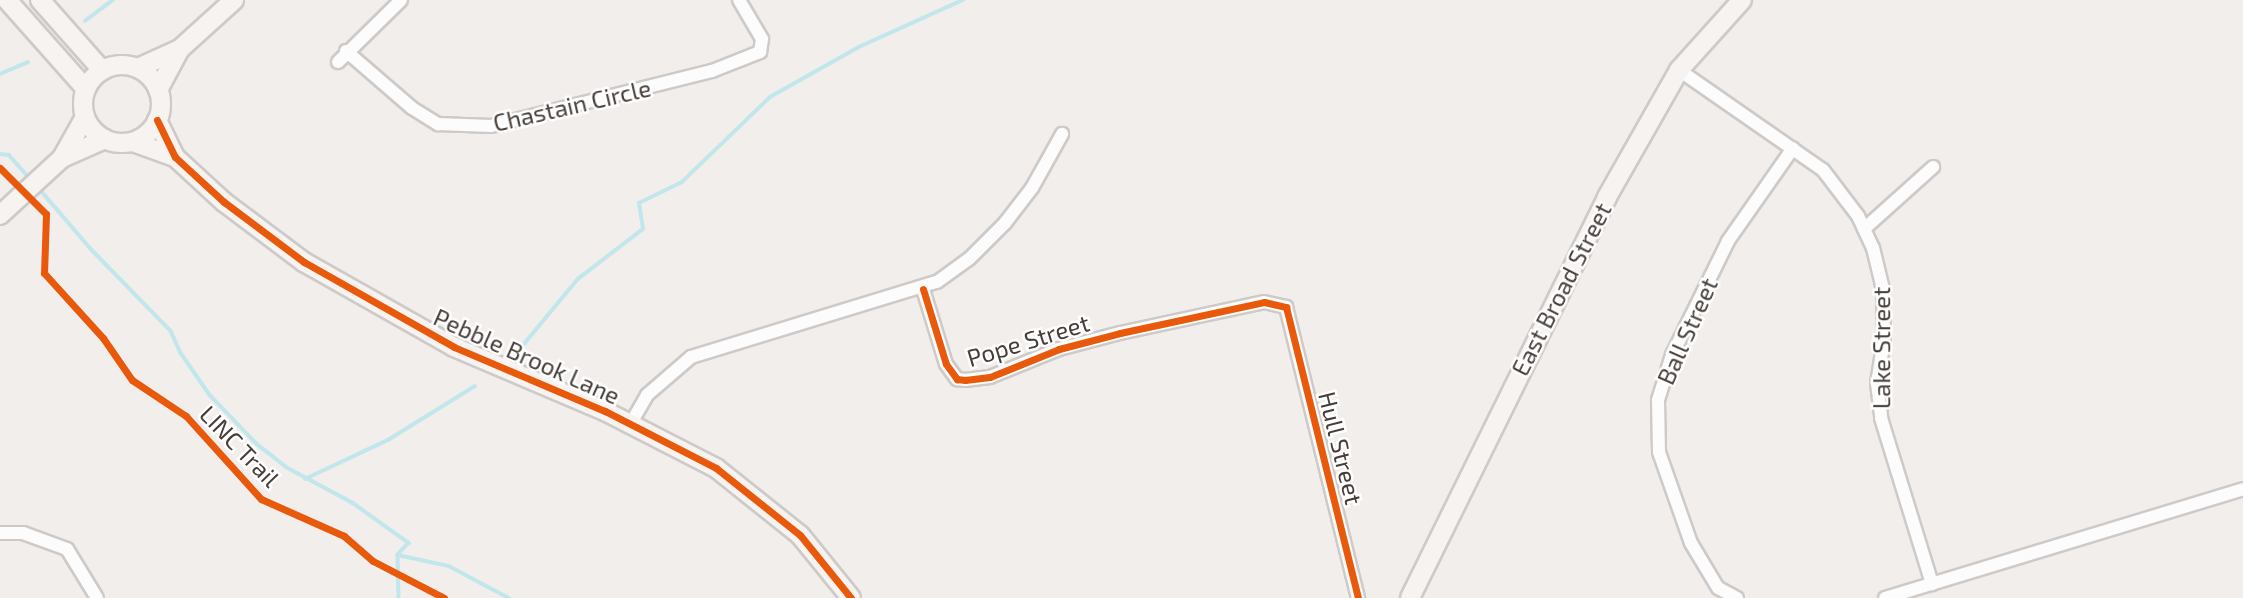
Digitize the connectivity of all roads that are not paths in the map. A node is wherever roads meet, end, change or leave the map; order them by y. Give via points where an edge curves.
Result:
1 (7, 0) edge
2 (40, 0) edge
3 (234, 0) edge
4 (401, 0) edge
5 (739, 0) edge
6 (1742, 0) edge
7 (180, 49) junction
8 (138, 68) junction
9 (102, 70) junction
10 (1679, 70) junction
11 (86, 89) junction
12 (158, 90) junction
13 (85, 117) junction
14 (158, 120) junction
15 (1062, 134) dead end
16 (105, 139) junction
17 (133, 142) junction
18 (1793, 148) junction
19 (175, 157) junction
20 (62, 158) junction
21 (1933, 167) dead end
22 (0, 215) edge
23 (1864, 229) junction
24 (923, 289) junction
25 (1286, 307) joint
26 (631, 423) junction
27 (2243, 489) edge
28 (0, 534) edge
29 (1932, 584) junction
30 (97, 598) edge
31 (851, 598) edge
32 (1358, 598) edge
33 (1410, 598) edge
34 (1737, 598) edge
35 (1885, 598) edge

1 - 11 street
2 - 9 street
3 - 7 street
4 - 5 street, Chastain Circle via 342,57 438,124 491,126 712,71 760,52 762,38
6 - 10 street, East Broad Street via 1694,48
7 - 8 street
7 - 12 street
8 - 9 street via 114,65
8 - 12 street
9 - 11 street
10 - 18 street, Lake Street
10 - 33 street, East Broad Street via 1607,197
11 - 13 street
12 - 14 street
13 - 16 street
13 - 20 street
14 - 17 street
14 - 19 street, Pebble Brook Lane
15 - 24 street via 1032,188 1005,223 968,260
16 - 17 street
16 - 20 street
17 - 19 street, Pebble Brook Lane
18 - 23 street, Lake Street via 1823,170
18 - 34 street, Ball Street via 1728,242 1672,355 1658,400 1659,452 1691,543 1718,588
19 - 26 street, Pebble Brook Lane via 256,227 352,293 454,348
20 - 22 street
21 - 23 street
23 - 29 street, Lake Street via 1883,289 1884,340 1877,383 1881,418
24 - 25 street, Pope Street via 946,364 957,379 965,380 990,377 1059,349 1120,333 1264,302
24 - 26 street via 691,358 647,395
25 - 32 street, Hull Street
26 - 31 street, Pebble Brook Lane via 716,468 752,493 800,535
27 - 29 street
28 - 30 street via 23,533 67,550
29 - 35 street

